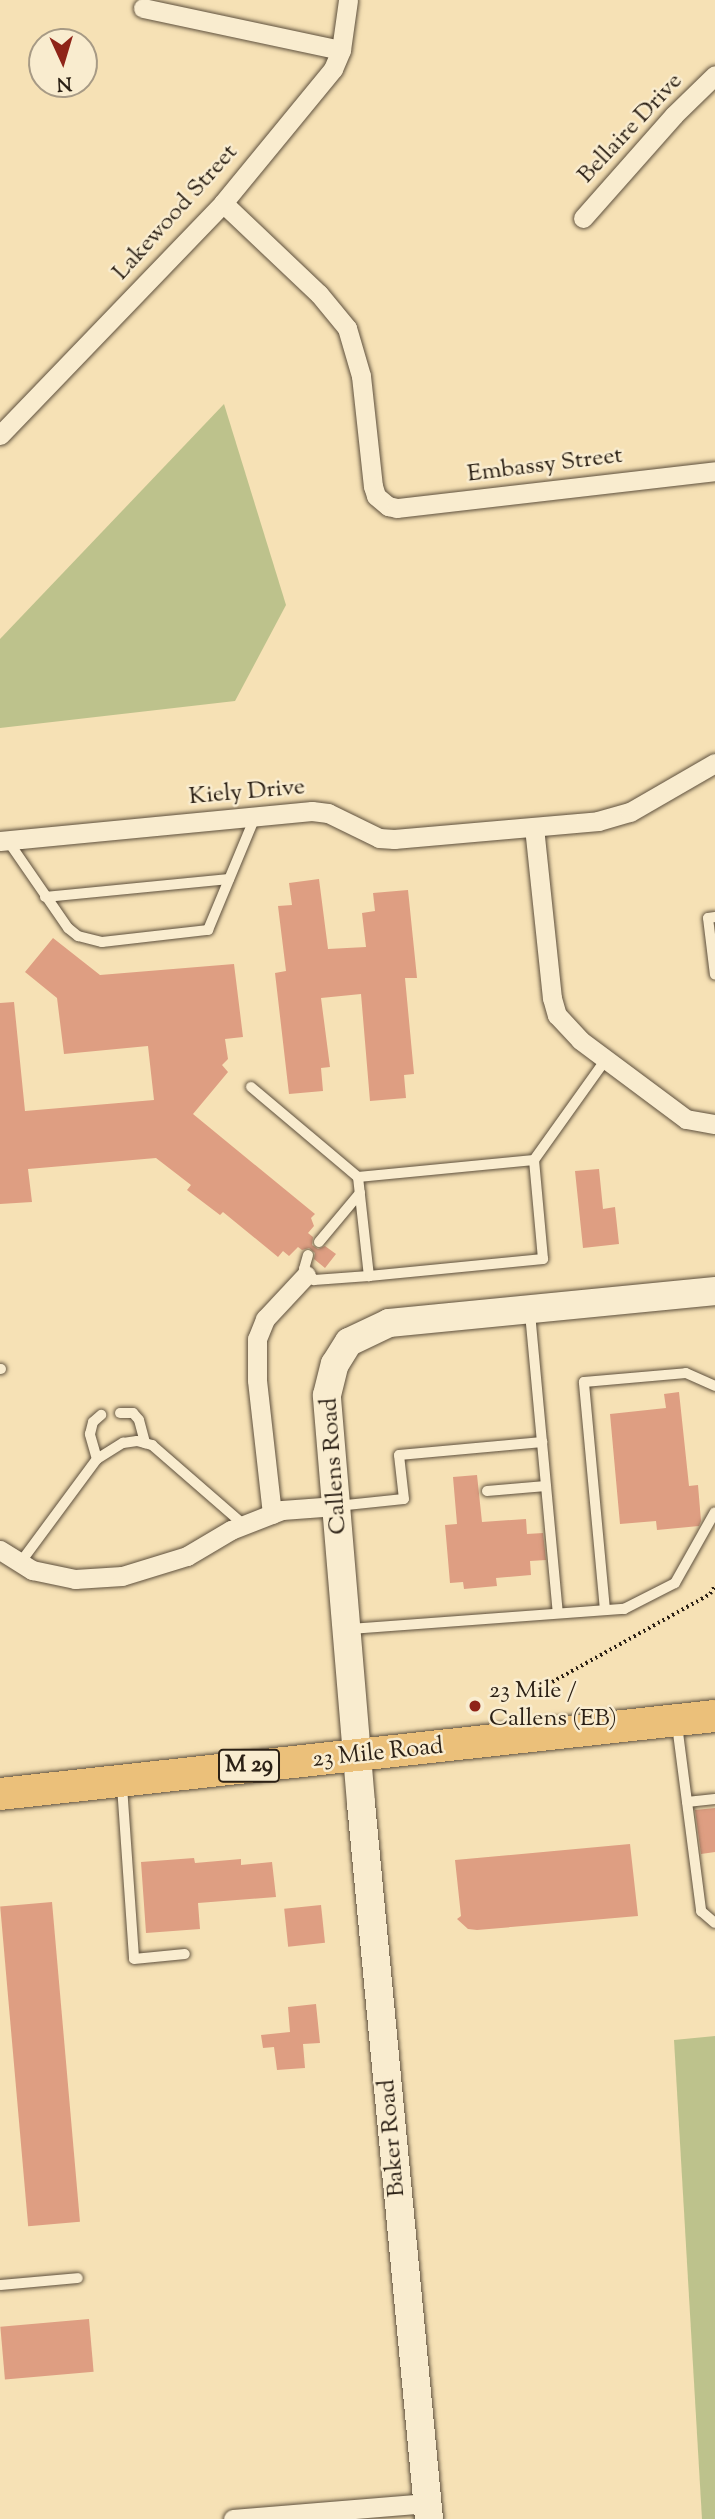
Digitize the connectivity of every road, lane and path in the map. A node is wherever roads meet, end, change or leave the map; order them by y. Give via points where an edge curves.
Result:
1 (348, 0) edge
2 (143, 8) dead end
3 (341, 50) junction
4 (715, 75) edge
5 (223, 203) junction
6 (583, 218) dead end
7 (0, 435) edge
8 (715, 471) edge
9 (715, 763) edge
10 (255, 816) junction
11 (534, 827) junction
12 (4, 841) edge
13 (229, 878) junction
14 (45, 897) junction
15 (715, 917) edge
16 (715, 975) edge
17 (607, 1059) junction
18 (251, 1087) dead end
19 (715, 1124) edge
20 (534, 1160) junction
21 (358, 1177) junction
22 (360, 1194) junction
23 (319, 1242) dead end
24 (308, 1255) dead end
25 (306, 1275) junction
26 (369, 1276) junction
27 (715, 1291) edge
28 (530, 1309) junction
29 (715, 1386) edge
30 (120, 1413) dead end
31 (101, 1415) dead end
32 (542, 1442) junction
33 (145, 1443) junction
34 (97, 1459) junction
35 (546, 1486) junction
36 (487, 1491) dead end
37 (336, 1506) junction
38 (715, 1511) edge
39 (272, 1514) junction
40 (245, 1525) junction
41 (0, 1550) edge
42 (20, 1563) junction
43 (715, 1585) edge
44 (605, 1610) junction
45 (558, 1612) junction
46 (346, 1630) junction
47 (552, 1682) dead end
48 (715, 1716) edge
49 (676, 1721) junction
50 (357, 1756) junction
51 (122, 1779) junction
52 (0, 1794) edge
53 (715, 1799) edge
54 (687, 1802) junction
55 (715, 1923) edge
56 (186, 1954) dead end
57 (78, 2278) dead end
58 (0, 2285) edge
59 (428, 2511) edge
60 (240, 2519) edge

1 - 3 street, Lakewood Street
2 - 3 street
3 - 5 street, Lakewood Street via 333,69
4 - 6 street, Bellaire Drive
5 - 7 street, Lakewood Street
5 - 8 street, Embassy Street via 319,294 347,328 357,357 373,486 381,502 397,508
9 - 11 street, Kiely Drive via 615,818
10 - 11 street, Kiely Drive via 320,812 371,835 394,839
10 - 12 street, Kiely Drive
10 - 13 lane
11 - 17 street via 552,998 566,1027
12 - 14 lane
13 - 14 lane
13 - 14 lane via 208,930 102,942 78,936
15 - 16 lane via 708,918
17 - 19 street via 686,1119
17 - 20 lane
18 - 21 lane
20 - 21 lane
20 - 26 lane via 543,1259
21 - 22 lane
22 - 23 lane
22 - 26 lane
24 - 25 lane
25 - 26 lane via 314,1280
25 - 39 street via 265,1319 257,1339 257,1380
27 - 28 street, Callens Road
28 - 32 lane
28 - 37 street, Callens Road via 389,1323 349,1342 335,1364 327,1395
29 - 44 lane via 686,1373 584,1382
30 - 33 lane via 133,1413 139,1420
31 - 34 lane via 90,1434
32 - 35 lane
32 - 37 lane via 399,1455 404,1499
33 - 34 lane via 123,1443
33 - 40 lane
34 - 42 lane
35 - 36 lane
35 - 45 lane
37 - 39 street
37 - 46 street, Callens Road
38 - 44 lane via 675,1583 624,1609
39 - 40 street
40 - 42 street via 187,1556 122,1576 75,1579
41 - 42 street
43 - 47 path via 710,1594
44 - 45 lane
45 - 46 lane
46 - 50 street, Callens Road
48 - 49 main road, 23 Mile Road / M 29
49 - 50 main road, 23 Mile Road / M 29
49 - 54 lane
50 - 51 main road, 23 Mile Road / M 29
50 - 59 street, Baker Road
51 - 52 main road, 23 Mile Road / M 29
51 - 56 lane via 134,1959
53 - 54 lane
54 - 55 lane via 701,1911
57 - 58 lane
59 - 60 street

